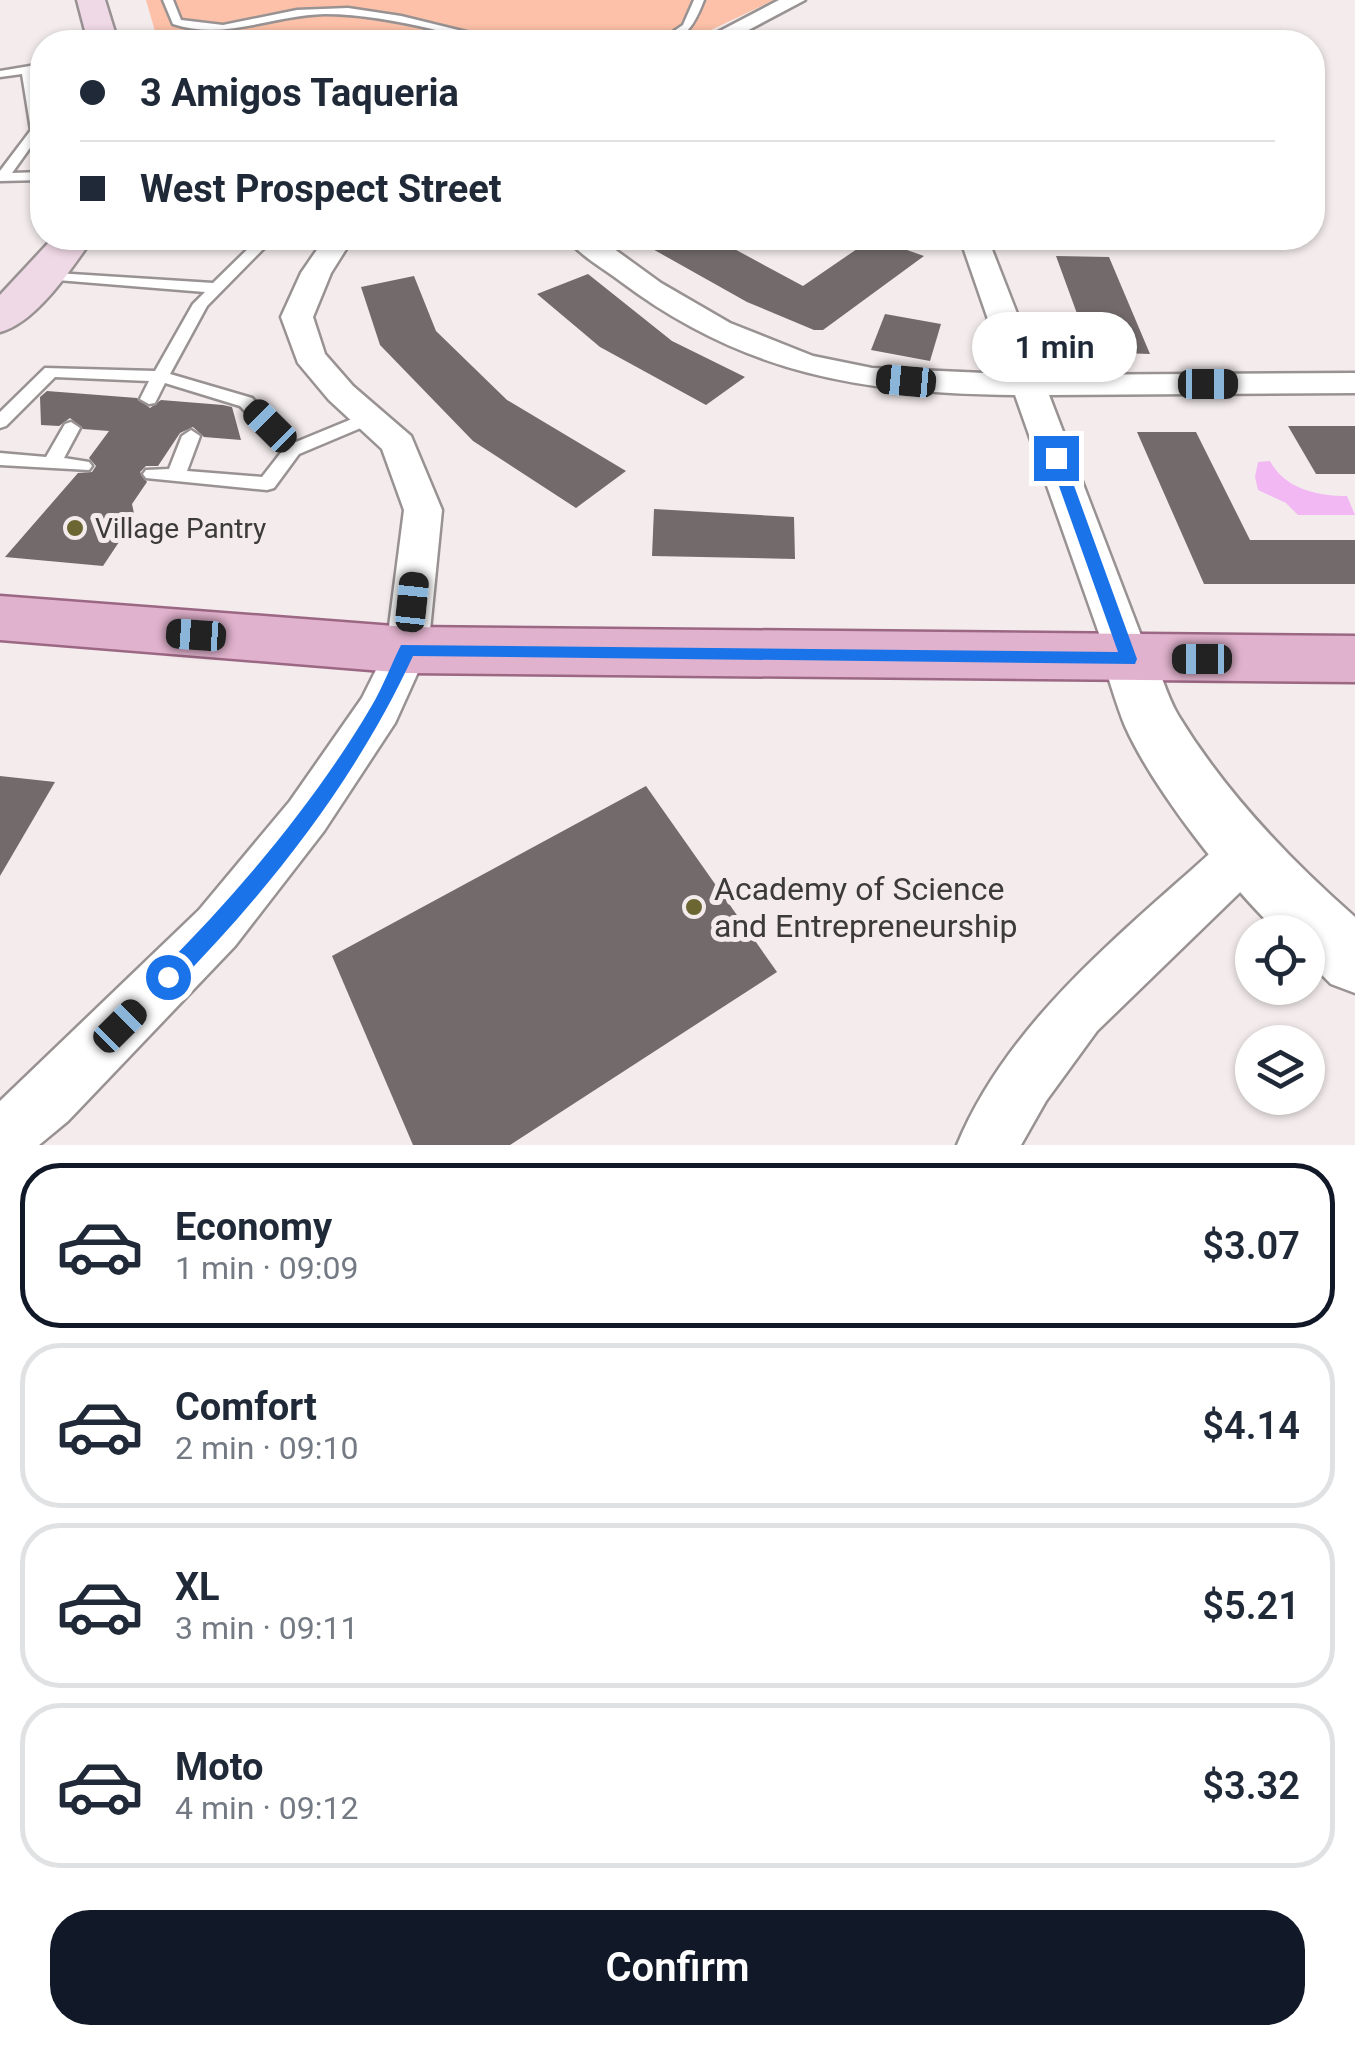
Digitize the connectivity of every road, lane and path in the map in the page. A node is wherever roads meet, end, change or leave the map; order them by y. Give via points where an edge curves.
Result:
1 (91, 0) edge
2 (168, 0) edge
3 (323, 0) edge
4 (348, 0) edge
5 (700, 0) edge
6 (795, 0) edge
7 (290, 14) junction
8 (365, 14) junction
9 (177, 22) junction
10 (238, 27) junction
11 (100, 30) edge
12 (181, 30) edge
13 (230, 30) edge
14 (443, 30) edge
15 (683, 30) edge
16 (734, 30) edge
17 (30, 69) edge
18 (27, 70) junction
19 (0, 74) edge
20 (30, 86) edge
21 (30, 140) edge
22 (30, 176) edge
23 (1, 177) edge
24 (64, 250) edge
25 (256, 250) edge
26 (332, 250) edge
27 (598, 250) edge
28 (978, 250) edge
29 (45, 275) junction
30 (216, 288) junction
31 (0, 319) edge
32 (98, 374) junction
33 (160, 376) junction
34 (1355, 383) edge
35 (1030, 385) junction
36 (88, 394) dead end
37 (150, 399) dead end
38 (369, 418) junction
39 (0, 422) edge
40 (72, 428) dead end
41 (192, 436) dead end
42 (293, 450) junction
43 (0, 459) edge
44 (52, 463) junction
45 (84, 466) dead end
46 (152, 474) dead end
47 (176, 475) junction
48 (0, 618) edge
49 (408, 650) junction
50 (1355, 658) edge
51 (1129, 659) junction
52 (1246, 853) junction
53 (1355, 961) edge
54 (0, 1139) edge
55 (987, 1145) edge

1 - 11 main road
2 - 9 lane
3 - 7 lane
4 - 8 lane
5 - 15 lane
6 - 16 street
7 - 8 lane
7 - 10 lane
8 - 14 lane
9 - 10 lane
9 - 12 lane
10 - 13 lane
17 - 18 lane
18 - 19 lane
18 - 20 lane
21 - 23 lane
22 - 23 lane
24 - 29 main road
25 - 30 lane
26 - 38 street via 297,317 310,356
27 - 35 street via 682,310 804,364 872,378
28 - 35 street
29 - 30 lane
29 - 31 main road
30 - 33 lane
32 - 33 lane
32 - 36 lane
32 - 39 lane via 51,372
33 - 37 lane
33 - 42 lane via 205,397 246,402
34 - 35 street
35 - 51 street
38 - 42 lane
38 - 49 street via 398,444 423,510
40 - 44 lane
41 - 47 lane
42 - 47 lane via 267,484
43 - 44 lane
44 - 45 lane
46 - 47 lane
48 - 49 main road
49 - 51 main road
49 - 54 street via 379,710 307,816 217,928
50 - 51 main road
51 - 52 street via 1152,723
52 - 53 street
52 - 55 street via 1078,1012

